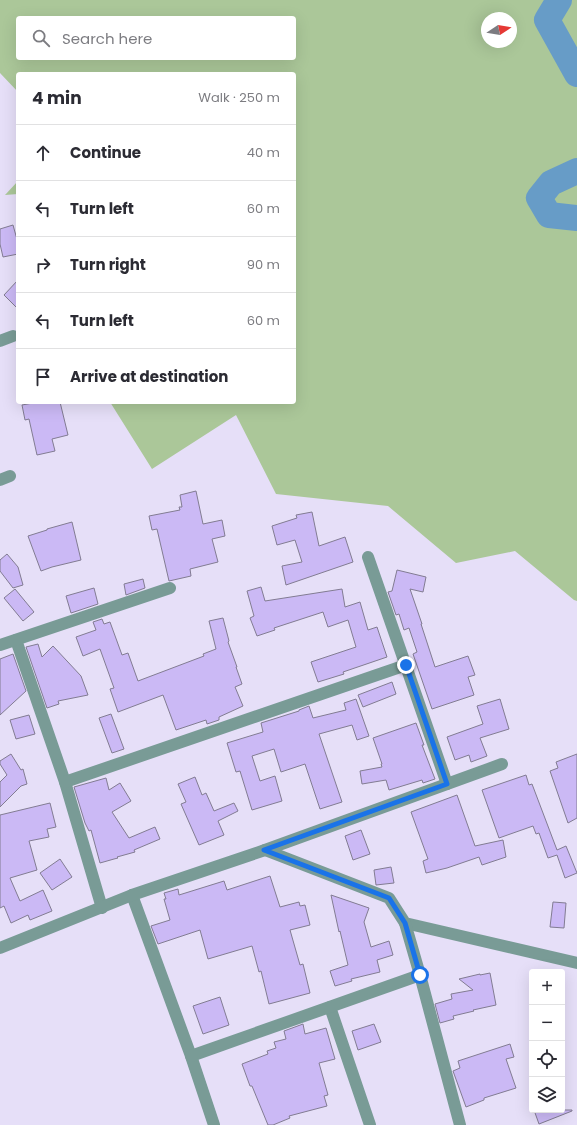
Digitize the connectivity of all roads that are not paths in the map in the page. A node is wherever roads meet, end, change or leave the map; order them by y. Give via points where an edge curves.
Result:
1 (13, 336) dead end
2 (0, 341) edge
3 (368, 557) dead end
4 (170, 588) dead end
5 (16, 640) junction
6 (0, 645) edge
7 (406, 665) junction
8 (502, 764) dead end
9 (65, 782) junction
10 (447, 784) junction
11 (264, 850) junction
12 (132, 894) junction
13 (102, 908) junction
14 (405, 923) junction
15 (0, 948) edge
16 (577, 963) edge
17 (420, 975) junction
18 (330, 1007) junction
19 (191, 1056) junction
20 (214, 1125) edge
21 (370, 1125) edge
22 (460, 1125) edge

1 - 2 street
3 - 7 street
4 - 5 street
5 - 6 street
5 - 9 street
7 - 9 street
7 - 10 street
8 - 10 street
9 - 13 street
10 - 11 street
11 - 12 street
11 - 14 street via 389,898
12 - 13 street
12 - 19 street
13 - 15 street
14 - 16 street
14 - 17 street
17 - 18 street
17 - 22 street
18 - 19 street
18 - 21 street
19 - 20 street

